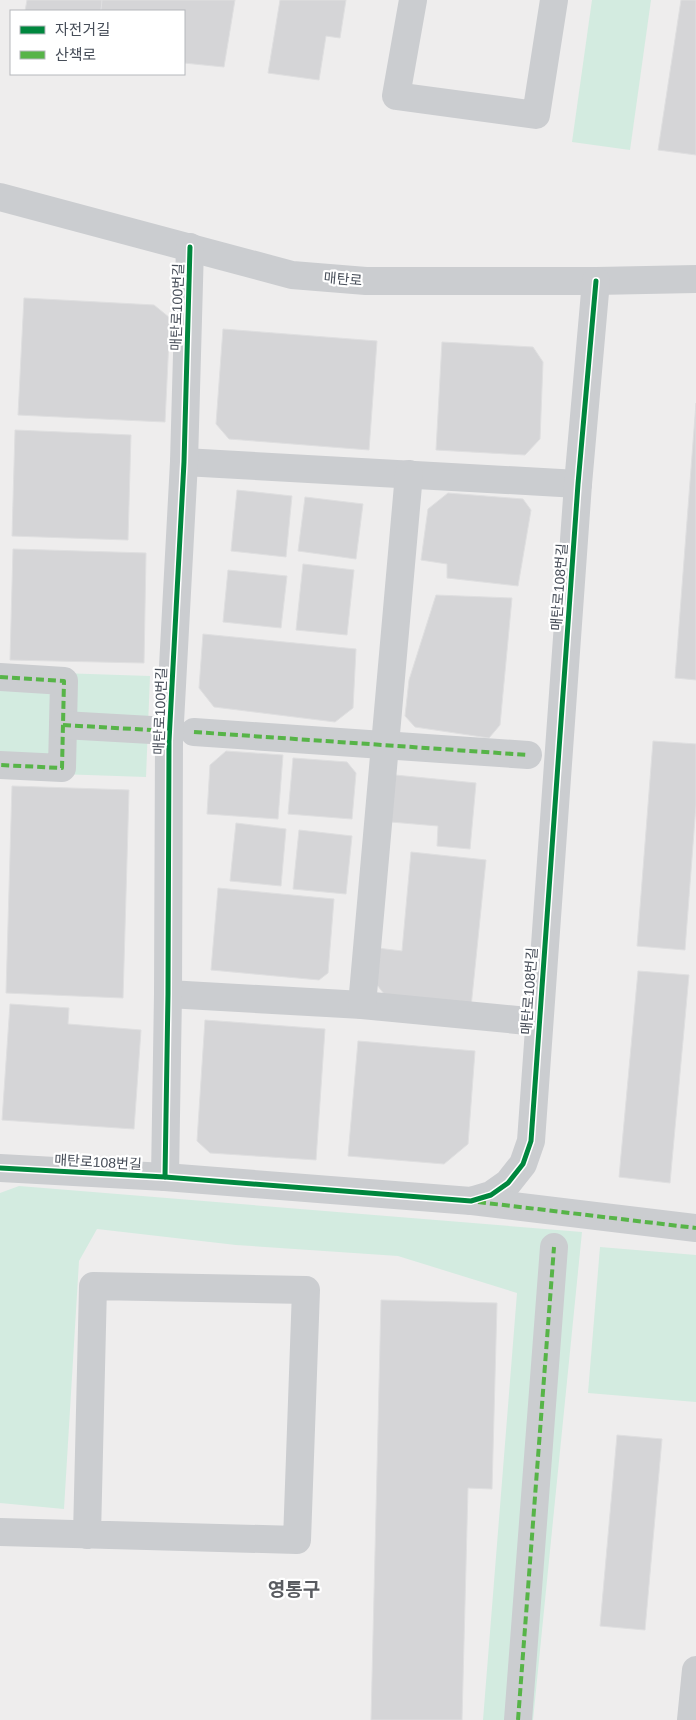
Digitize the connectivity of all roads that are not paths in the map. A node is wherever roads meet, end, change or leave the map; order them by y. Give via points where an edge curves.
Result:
1 (413, 0) edge
2 (554, 0) edge
3 (0, 197) edge
4 (190, 247) junction
5 (696, 279) edge
6 (596, 281) junction
7 (184, 462) junction
8 (409, 474) junction
9 (578, 484) junction
10 (0, 677) edge
11 (63, 725) junction
12 (152, 730) dead end
13 (194, 732) dead end
14 (385, 745) junction
15 (528, 755) dead end
16 (0, 765) edge
17 (168, 994) junction
18 (362, 1005) junction
19 (538, 1022) junction
20 (0, 1168) edge
21 (165, 1177) junction
22 (470, 1201) junction
23 (696, 1228) edge
24 (554, 1247) dead end
25 (0, 1532) edge
26 (88, 1535) junction
27 (696, 1670) edge
28 (518, 1720) edge
29 (691, 1720) edge

1 - 2 street via 396,96 536,115
3 - 4 street, 매탄로
4 - 6 street, 매탄로 via 292,275 366,281
4 - 7 street, 매탄로100번길
5 - 6 street, 매탄로
6 - 9 street, 매탄로108번길
7 - 8 street
7 - 17 street, 매탄로100번길 via 169,741
8 - 9 street
8 - 14 street
9 - 19 street, 매탄로108번길
10 - 11 street via 64,681
11 - 12 street
11 - 16 street via 62,768
13 - 14 street
14 - 15 street
14 - 18 street
17 - 18 street
17 - 21 street, 매탄로100번길
18 - 19 street
19 - 22 street, 매탄로108번길 via 531,1141 523,1164 508,1183 491,1195
20 - 21 street, 매탄로108번길
21 - 22 street, 매탄로108번길
22 - 23 street
24 - 28 street
25 - 26 street
26 - 26 street via 297,1540 306,1290 93,1286
27 - 29 street

